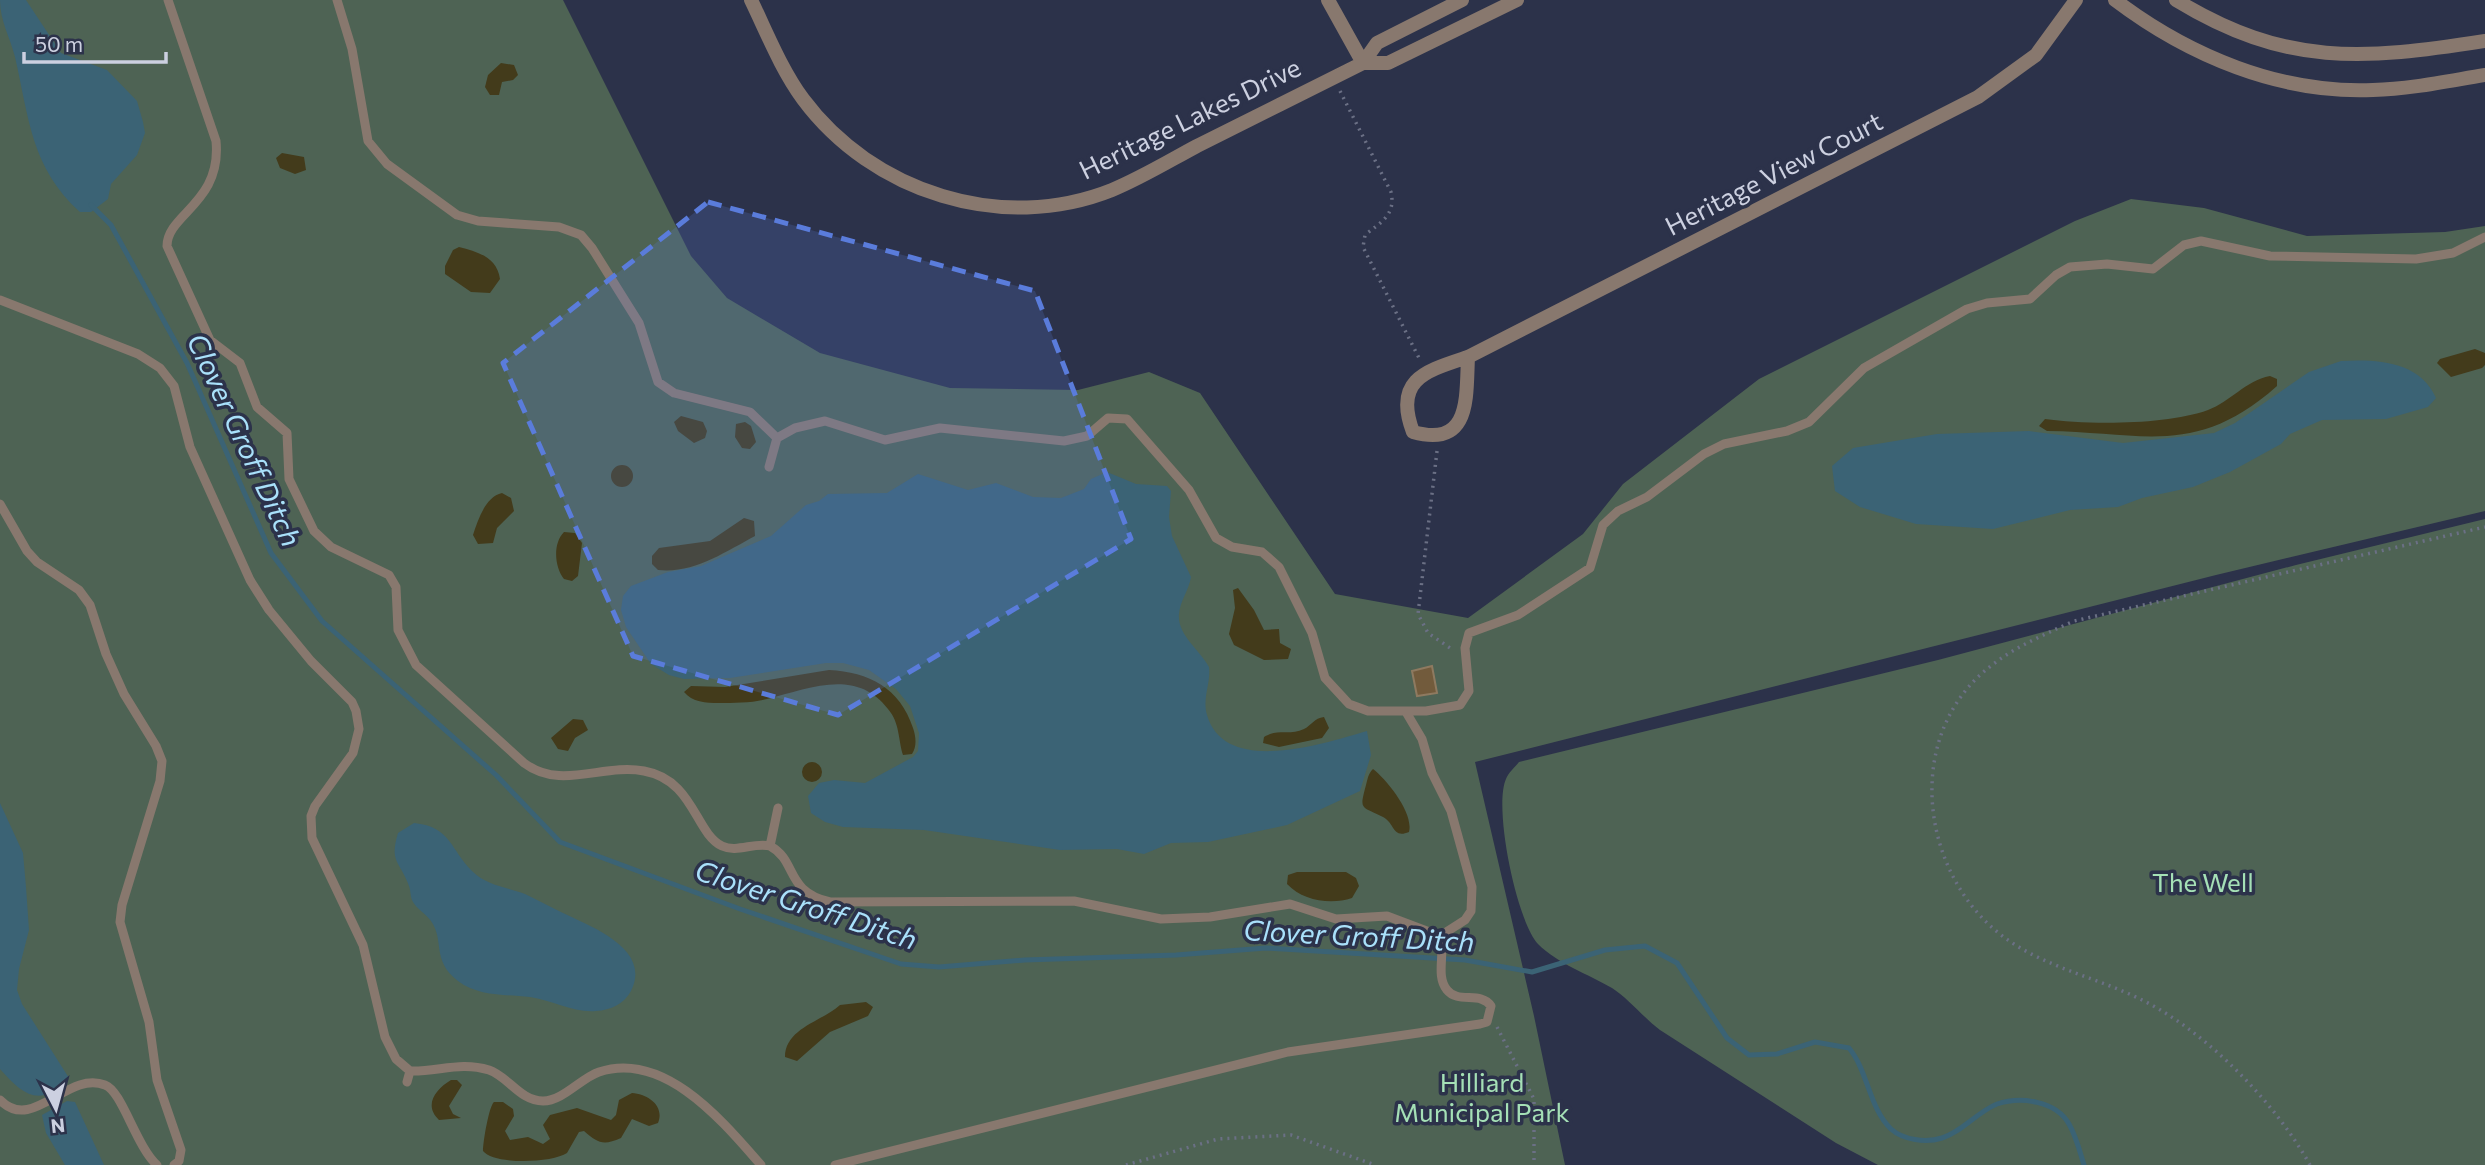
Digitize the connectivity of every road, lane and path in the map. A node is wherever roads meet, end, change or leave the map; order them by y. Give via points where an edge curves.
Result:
1 (167, 0) edge
2 (337, 0) edge
3 (751, 0) edge
4 (1328, 0) edge
5 (1462, 0) edge
6 (1517, 0) edge
7 (2076, 0) edge
8 (2115, 0) edge
9 (2176, 0) edge
10 (2485, 41) edge
11 (1363, 63) junction
12 (2485, 75) edge
13 (1333, 78) junction
14 (2485, 237) edge
15 (0, 300) edge
16 (1468, 357) junction
17 (1426, 371) junction
18 (1436, 436) junction
19 (777, 438) junction
20 (769, 467) dead end
21 (0, 504) edge
22 (2485, 527) edge
23 (1467, 664) junction
24 (1406, 712) junction
25 (778, 808) dead end
26 (770, 846) junction
27 (1440, 936) junction
28 (1496, 1025) dead end
29 (410, 1071) junction
30 (407, 1082) dead end
31 (0, 1100) edge
32 (158, 1165) edge
33 (174, 1165) edge
34 (761, 1165) edge
35 (835, 1165) edge
36 (1126, 1165) edge
37 (1375, 1165) edge
38 (1534, 1165) edge
39 (2310, 1165) edge

1 - 26 lane via 210,117 218,160 209,186 169,232 167,246 210,340 240,363 257,407 287,433 289,479 314,531 331,547 389,575 396,587 398,630 416,665 531,769 568,777 636,770 653,773 688,799 721,846
2 - 19 lane via 352,49 368,141 387,164 446,210 469,220 559,227 581,235 639,324 658,382 674,393 750,412
3 - 13 street, Heritage Lakes Drive via 793,83 839,139 879,169 924,190 1002,206 1058,204 1111,190
4 - 11 street
5 - 11 street, Heritage Lakes Drive via 1377,43
6 - 11 street, Heritage Lakes Drive via 1388,64
7 - 16 street, Heritage View Court via 2036,55 1978,97
8 - 12 street via 2207,55 2296,85 2375,90
9 - 10 street via 2249,37 2326,55 2388,55
11 - 13 street, Heritage Lakes Drive
13 - 17 path via 1393,204 1392,211 1365,235 1363,247
14 - 23 lane via 2453,253 2416,259 2270,256 2193,242 2153,270 2107,264 2070,267 2030,299 1967,309 1864,368 1809,422 1724,444 1647,497 1618,511 1603,525 1590,568 1518,615 1469,634
15 - 29 lane via 129,350 169,378 179,397 197,464 250,580 311,661 352,702 359,720 356,745 315,806 312,838 363,945 385,1037 396,1059
16 - 17 street, Heritage View Court
16 - 18 street via 1460,421 1445,435
17 - 18 street via 1410,387 1408,418 1413,432
18 - 23 path via 1437,463 1418,614 1429,633
19 - 20 lane
19 - 24 lane via 794,428 825,421 885,440 940,428 1064,441 1087,436 1108,418 1127,419 1189,490 1216,538 1232,547 1262,552 1279,567 1312,633 1331,687 1359,709
21 - 33 lane via 37,562 85,597 124,694 162,761 120,922 149,1022 164,1106 181,1150
22 - 39 path via 2074,621 2010,650 1977,678 1951,713 1936,753 1932,786 1936,836 1941,856 1973,910 2022,950 2141,999 2180,1024 2253,1088
23 - 24 lane via 1469,691 1460,705
24 - 27 lane via 1451,811 1472,887 1471,911
25 - 26 lane
26 - 27 lane via 799,887 830,902 1086,901 1161,919 1220,916 1290,904 1336,919 1387,916
27 - 35 lane via 1446,989 1454,996 1488,1001 1492,1014 1487,1022 1288,1052
28 - 38 path via 1534,1099
29 - 30 lane
29 - 34 lane via 454,1065 479,1068 501,1075 528,1098 547,1101 598,1072 648,1073 706,1104
31 - 32 lane via 8,1108 22,1111 78,1086 105,1085 113,1089 140,1145
36 - 37 path via 1218,1139 1291,1135

